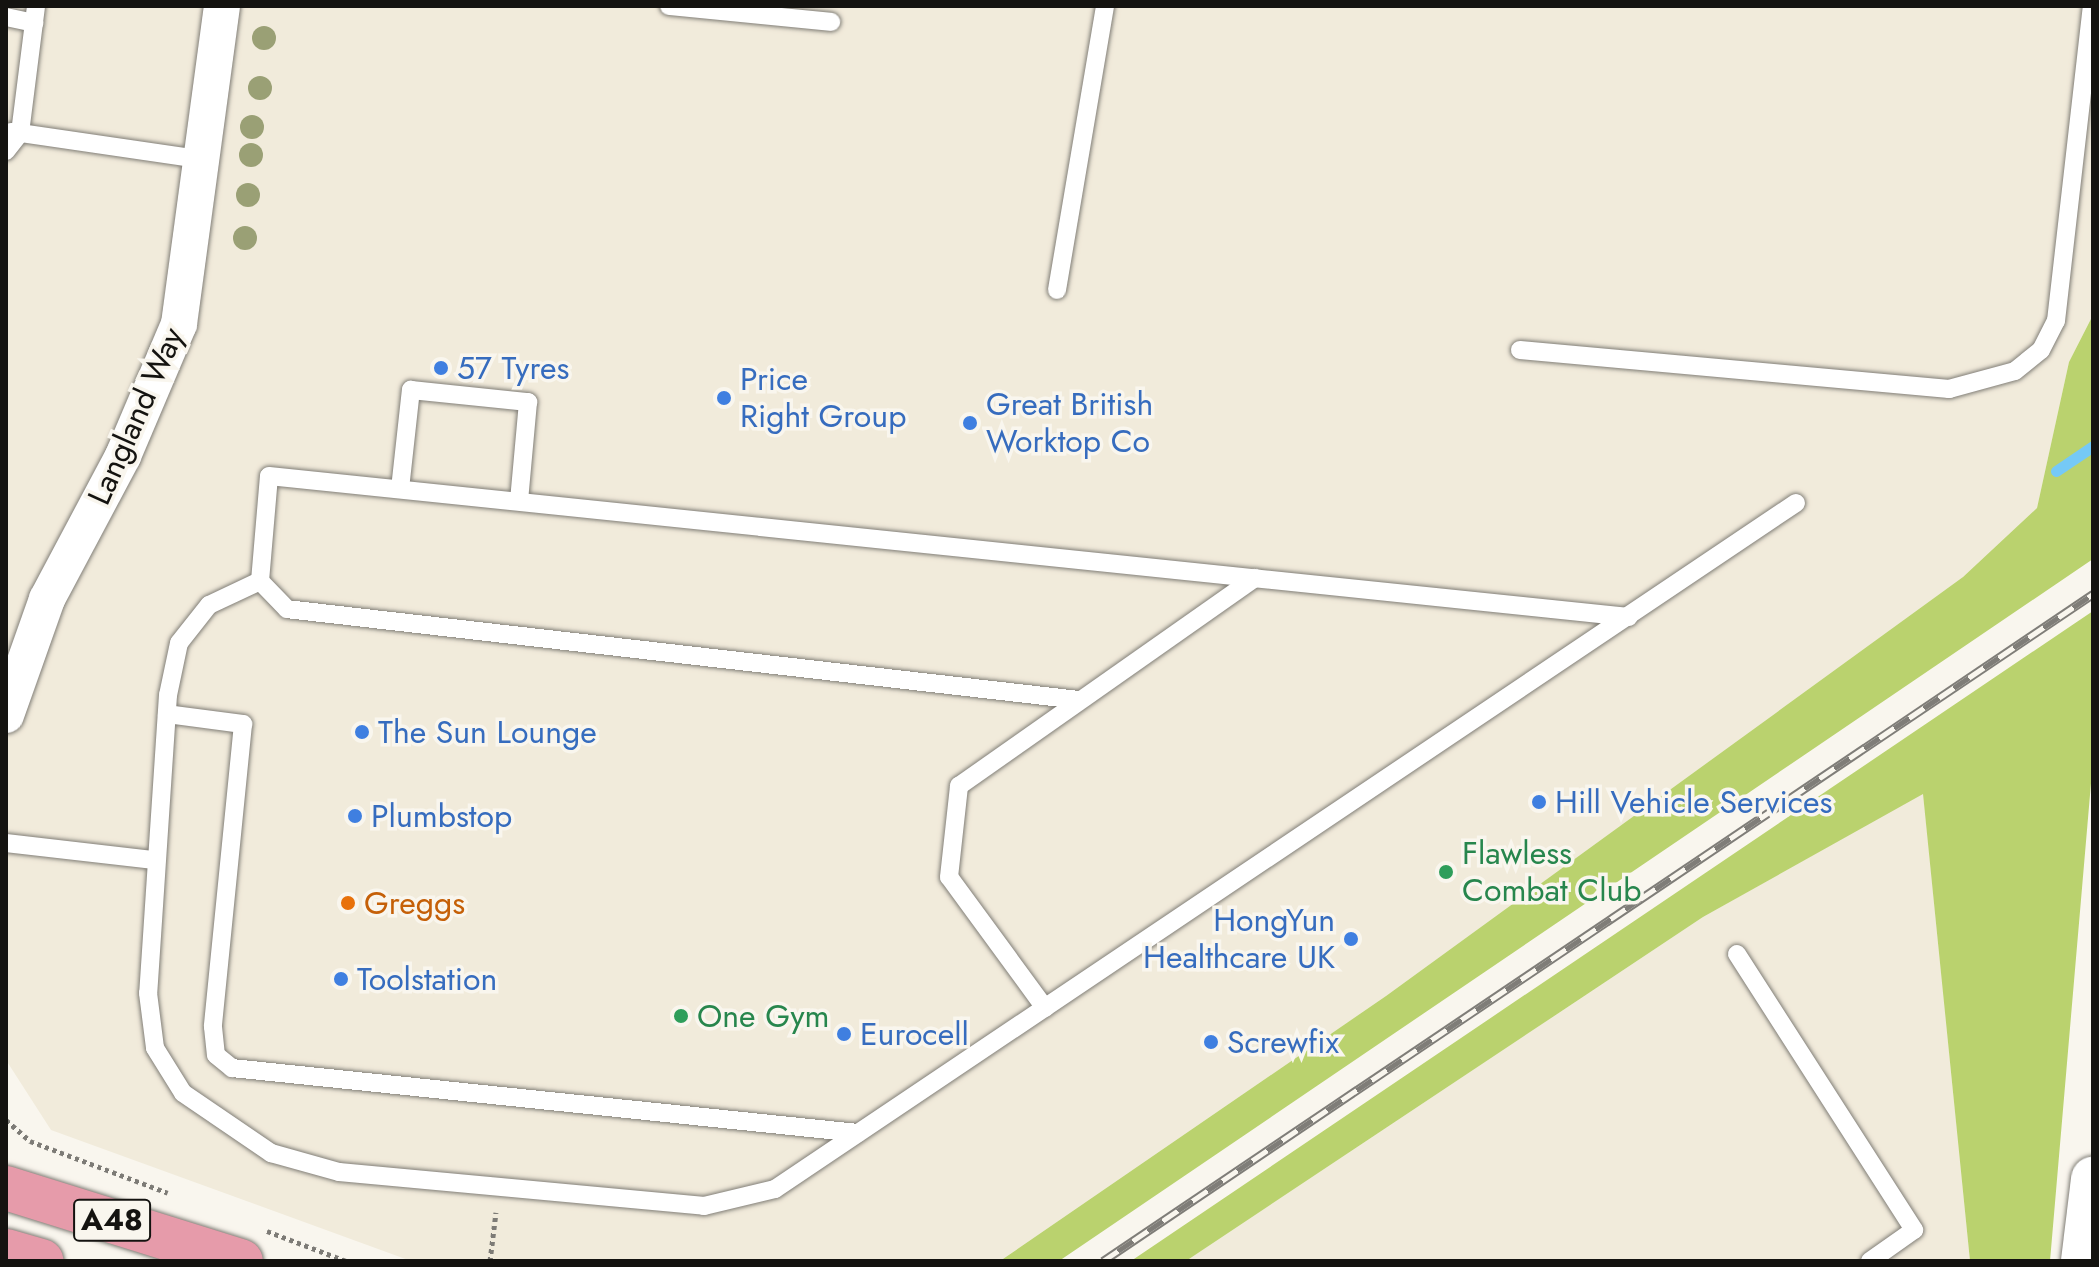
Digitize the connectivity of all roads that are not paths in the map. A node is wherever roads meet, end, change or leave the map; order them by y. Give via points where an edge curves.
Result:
1 (222, 6) edge
2 (669, 6) edge
3 (1105, 6) edge
4 (2092, 6) edge
5 (35, 14) edge
6 (6, 17) edge
7 (831, 22) dead end
8 (13, 132) edge
9 (6, 151) edge
10 (206, 160) junction
11 (1057, 290) dead end
12 (1520, 350) dead end
13 (400, 489) junction
14 (519, 501) junction
15 (1796, 503) dead end
16 (1255, 578) junction
17 (260, 581) junction
18 (1629, 617) junction
19 (11, 675) edge
20 (1079, 700) junction
21 (167, 714) junction
22 (6, 715) edge
23 (6, 843) edge
24 (152, 860) junction
25 (1737, 954) dead end
26 (1045, 1008) junction
27 (858, 1133) junction
28 (2093, 1179) edge
29 (8, 1186) edge
30 (6, 1251) edge
31 (42, 1261) edge
32 (241, 1261) edge
33 (1870, 1261) edge
34 (2083, 1261) edge

1 - 10 street, Langland Way
2 - 7 lane
3 - 11 lane
4 - 12 lane via 2056,321 2041,350 2015,371 1949,389
5 - 6 lane
5 - 8 lane
8 - 9 lane
8 - 10 lane
10 - 19 street, Langland Way via 179,324
13 - 14 lane
13 - 14 lane via 411,390 528,402
13 - 17 lane via 269,476
14 - 16 lane
15 - 18 lane
16 - 18 lane
16 - 20 lane
17 - 20 lane via 287,609
17 - 21 lane via 209,605 179,643
18 - 26 lane
19 - 22 street, Langland Way
20 - 26 lane via 959,786 949,877
21 - 24 lane
21 - 27 lane via 243,724 213,1027 216,1055 232,1068
23 - 24 lane
24 - 27 lane via 148,993 155,1048 183,1093 271,1153 339,1172 704,1206 775,1189
25 - 33 lane via 1914,1230
26 - 27 lane
28 - 34 street
29 - 32 main road, A48
30 - 31 main road, A48

